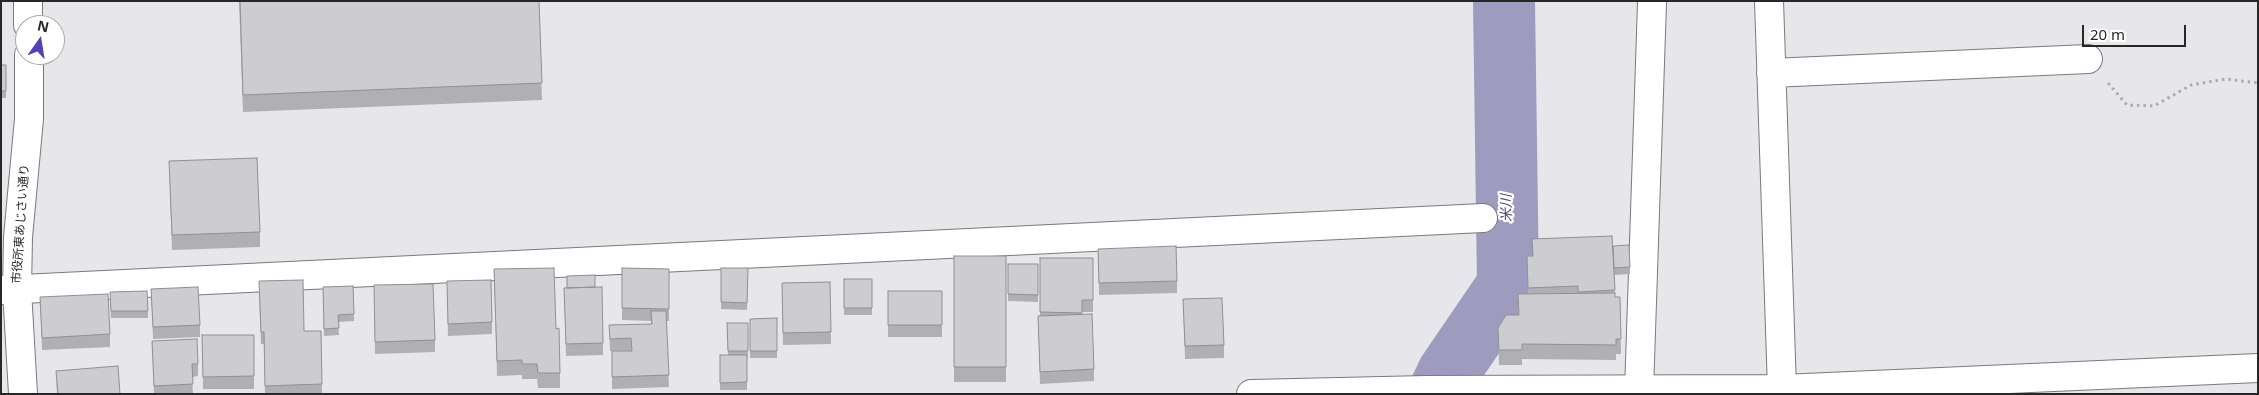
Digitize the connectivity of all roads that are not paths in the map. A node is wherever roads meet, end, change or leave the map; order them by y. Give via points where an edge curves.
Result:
1 (28, 1) edge
2 (1769, 1) edge
3 (1652, 3) dead end
4 (28, 15) edge
5 (2088, 59) road end
6 (29, 65) edge
7 (1771, 73) junction
8 (1482, 218) dead end
9 (9, 290) edge
10 (2258, 368) edge
11 (1782, 389) junction
12 (1639, 391) junction
13 (23, 394) edge
14 (1251, 394) edge

1 - 4 street
2 - 7 street
3 - 12 street
5 - 7 street
6 - 9 street, 市役所東あじさい通り via 29,119 18,237
7 - 11 street
8 - 9 street
9 - 13 street, 市役所東あじさい通り
10 - 11 street
11 - 12 street
12 - 14 street via 1426,390

